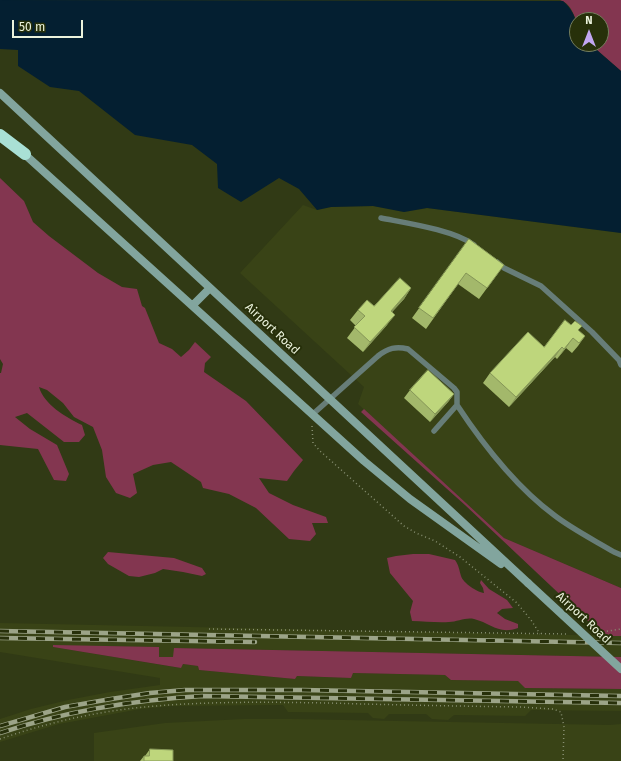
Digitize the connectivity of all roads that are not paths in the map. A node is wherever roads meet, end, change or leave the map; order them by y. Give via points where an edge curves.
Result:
1 (0, 93) edge
2 (0, 129) edge
3 (0, 135) edge
4 (25, 154) junction
5 (381, 218) dead end
6 (480, 249) edge
7 (492, 259) edge
8 (210, 288) junction
9 (193, 306) junction
10 (620, 362) edge
11 (329, 399) junction
12 (457, 406) junction
13 (313, 414) junction
14 (434, 431) dead end
15 (621, 555) edge
16 (528, 583) junction
17 (621, 669) edge

1 - 8 main road, Airport Road
2 - 4 main road, Airport Road
3 - 4 highway
4 - 9 main road, Airport Road
5 - 6 lane via 467,240
7 - 10 lane via 504,268 541,286 592,332
8 - 9 main road
8 - 11 main road, Airport Road
9 - 13 main road, Airport Road
11 - 12 lane via 383,352 400,347 408,349 454,388 458,399
11 - 13 lane
11 - 16 main road, Airport Road
12 - 14 lane
12 - 15 lane via 474,432 532,498 555,516
13 - 16 main road, Airport Road via 410,499
16 - 17 main road, Airport Road, bridge

